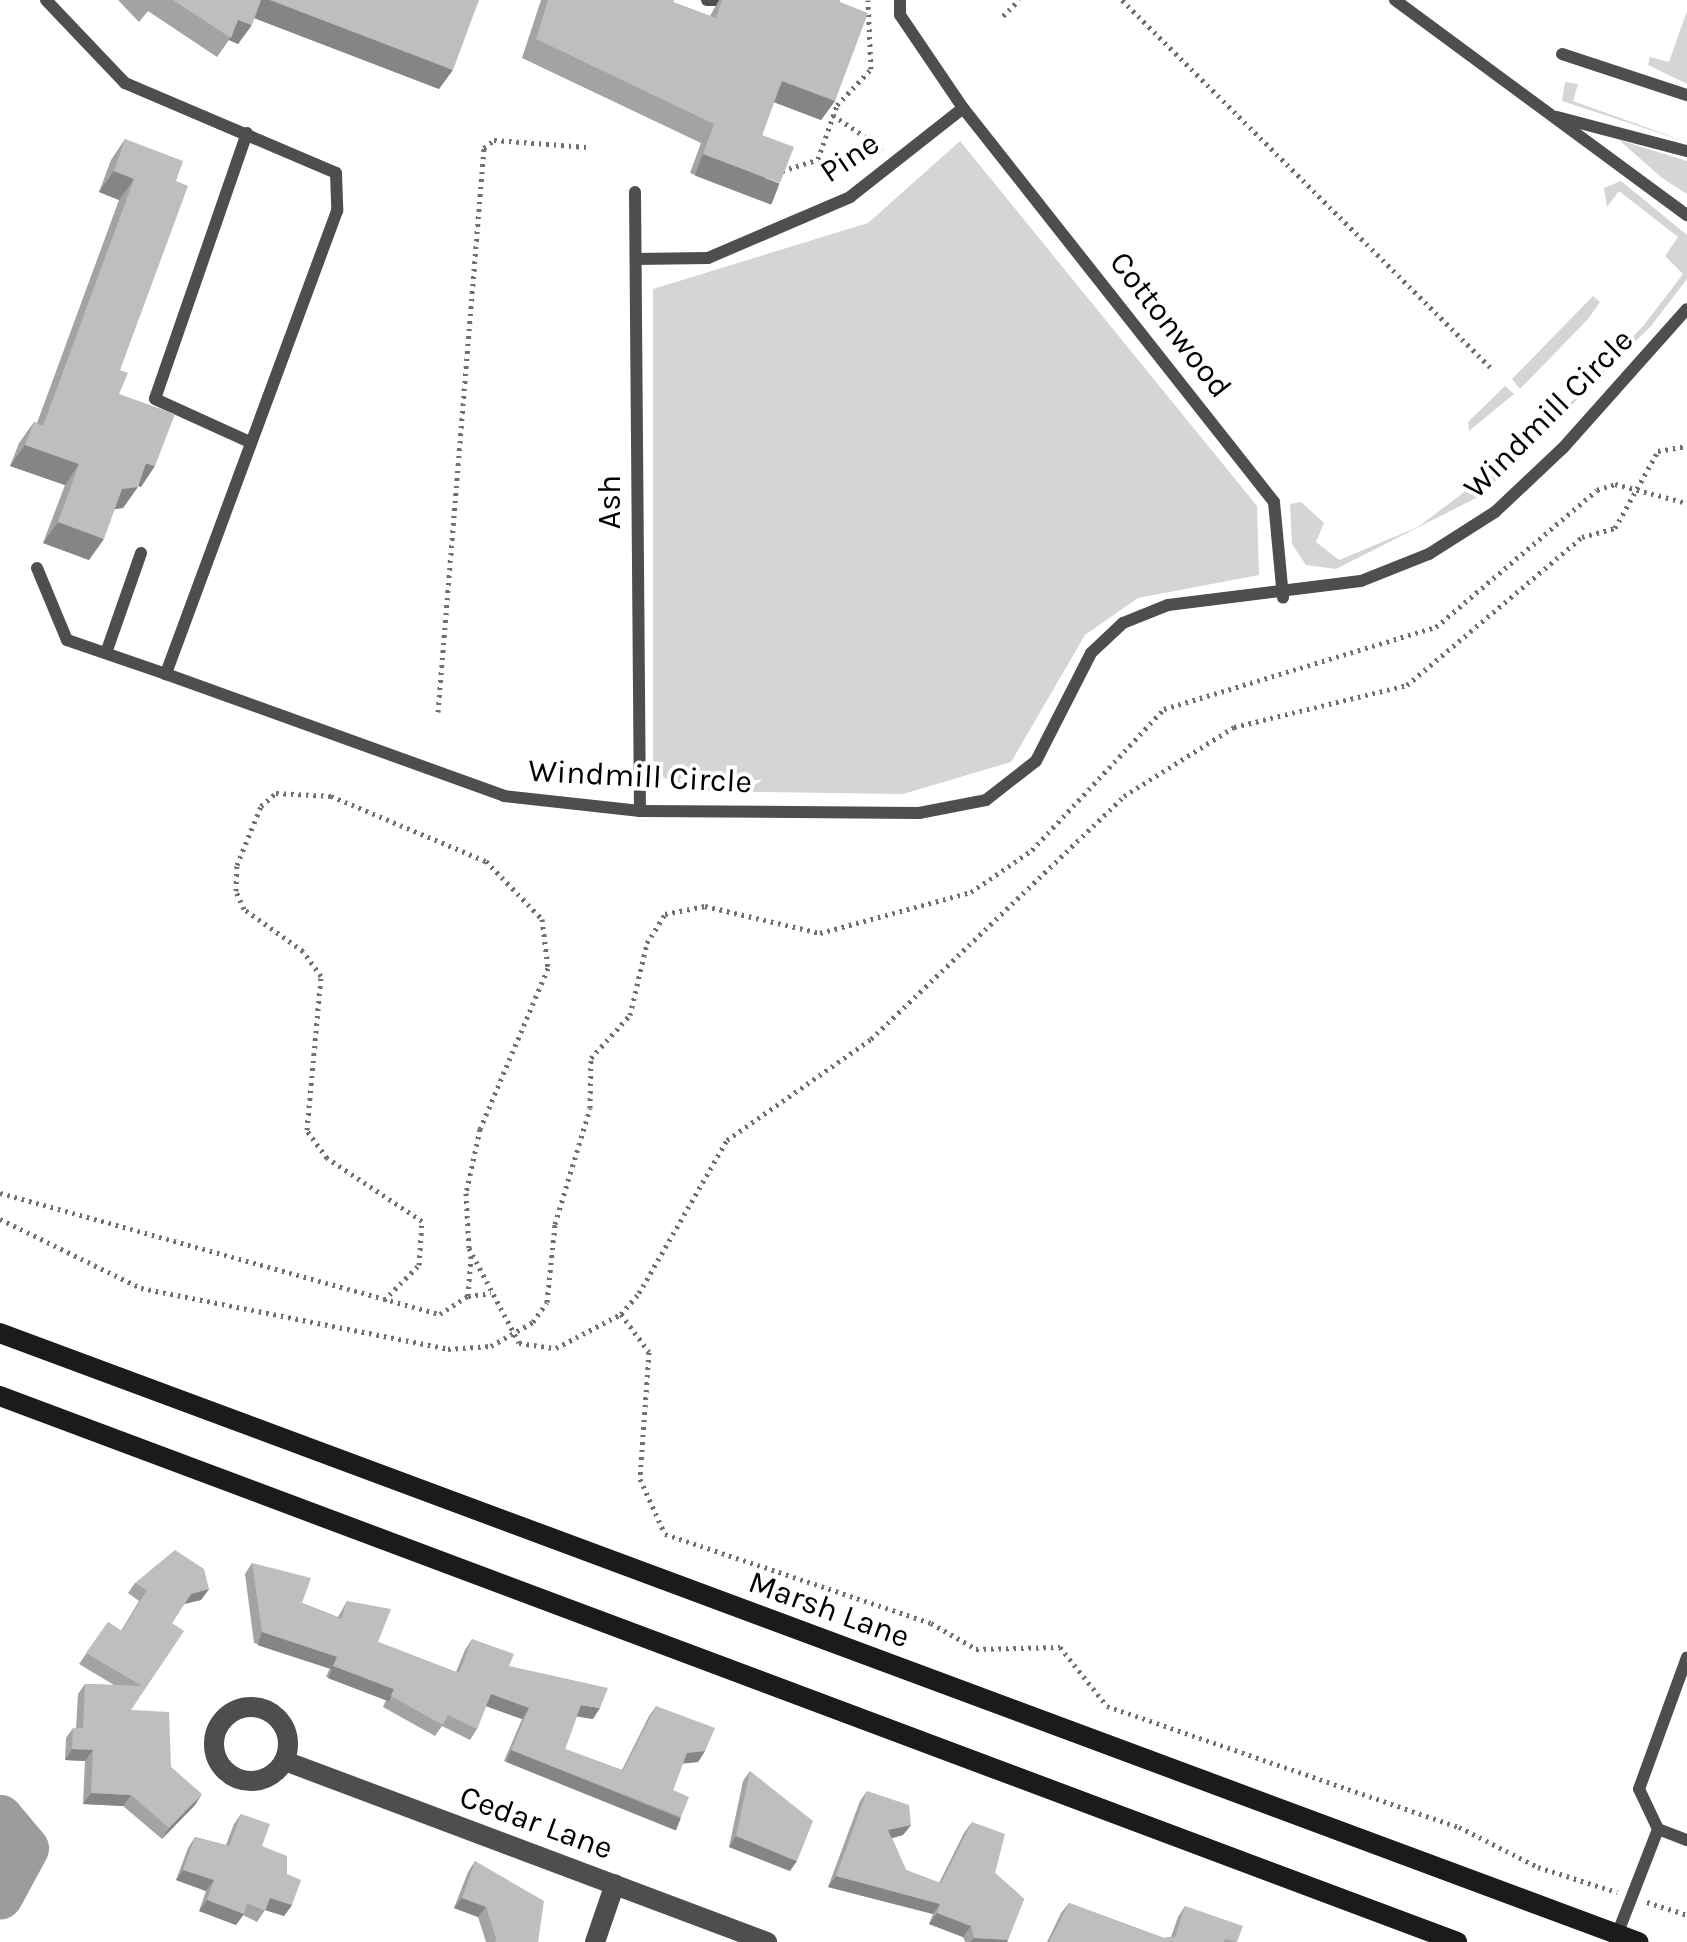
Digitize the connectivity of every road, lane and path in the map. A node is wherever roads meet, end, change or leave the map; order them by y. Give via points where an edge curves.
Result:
1 (46, 0) edge
2 (707, 0) edge
3 (720, 0) edge
4 (868, 0) edge
5 (900, 0) edge
6 (1019, 0) edge
7 (1122, 0) edge
8 (1394, 0) edge
9 (1004, 16) dead end
10 (1562, 54) dead end
11 (1687, 95) edge
12 (963, 108) junction
13 (833, 115) junction
14 (1554, 117) junction
15 (246, 134) junction
16 (587, 147) dead end
17 (1687, 152) edge
18 (766, 159) edge
19 (894, 162) junction
20 (783, 170) junction
21 (774, 188) edge
22 (635, 192) dead end
23 (1687, 215) edge
24 (636, 259) junction
25 (1687, 309) edge
26 (1687, 318) edge
27 (1673, 326) junction
28 (1490, 368) dead end
29 (250, 442) junction
30 (1687, 446) edge
31 (1639, 488) junction
32 (1687, 503) edge
33 (141, 553) dead end
34 (37, 568) dead end
35 (1283, 598) junction
36 (106, 653) junction
37 (166, 674) junction
38 (438, 712) dead end
39 (640, 811) junction
40 (0, 1193) edge
41 (0, 1219) edge
42 (470, 1248) junction
43 (491, 1293) junction
44 (468, 1296) junction
45 (384, 1300) junction
46 (621, 1314) junction
47 (0, 1333) edge
48 (514, 1334) junction
49 (0, 1396) edge
50 (1687, 1657) edge
51 (284, 1761) dead end
52 (1658, 1830) junction
53 (1687, 1840) edge
54 (615, 1884) junction
55 (1632, 1896) junction
56 (1687, 1915) edge
57 (1615, 1938) edge
58 (595, 1942) edge
59 (766, 1942) edge
60 (1458, 1942) edge
61 (1638, 1942) edge

1 - 15 lane via 125,82
2 - 3 lane
4 - 13 path via 871,69
5 - 12 lane via 900,15
6 - 9 path
7 - 28 path
8 - 14 lane
10 - 11 lane
12 - 19 lane, Pine
12 - 35 lane, Cottonwood via 1274,502
13 - 19 path via 866,130
13 - 20 path via 818,159
14 - 17 lane
14 - 23 lane
15 - 29 lane via 336,173 337,211
15 - 29 lane via 155,400
16 - 38 path via 494,140 484,148
18 - 20 path
19 - 24 lane, Pine via 850,198 708,258
20 - 21 path
22 - 24 lane, Ash
24 - 39 lane, Ash
25 - 27 lane, Windmill Circle
26 - 27 lane
27 - 35 lane, Windmill Circle via 1495,512 1429,554
29 - 37 lane
30 - 31 path via 1658,450
31 - 32 path
31 - 46 path via 1615,528 1582,536 1407,685 1234,727 1124,796 871,1039 727,1140
31 - 48 path via 1597,490 1436,627 1164,709 1032,850 971,892 820,933 705,906 665,914 646,944 630,1015 592,1058 590,1108 555,1224 547,1302
33 - 36 lane
34 - 36 lane, Windmill Circle via 68,640
35 - 39 lane, Windmill Circle via 1168,605 1123,623 1092,653 1036,761 986,800 919,813
36 - 37 lane, Windmill Circle
37 - 39 lane, Windmill Circle via 504,796
40 - 45 path via 235,1251
41 - 48 path via 141,1288 448,1349
42 - 43 path
42 - 44 path
42 - 45 path via 466,1193 480,1129 548,968 542,918 486,861 331,796 276,794 261,806 236,865 236,891 244,909 303,950 321,976 306,1130 327,1158 422,1221 419,1265
43 - 44 path
43 - 48 path
44 - 45 path via 440,1314
46 - 48 path via 542,1351
46 - 55 path via 649,1352 640,1478 665,1534 932,1624 976,1650 1051,1644 1107,1706
47 - 57 main road, Marsh Lane
49 - 60 main road
50 - 52 lane via 1639,1789
51 - 54 street, Cedar Lane
52 - 53 lane
52 - 55 lane
54 - 58 street
54 - 59 street, Cedar Lane
55 - 56 path
55 - 57 lane
57 - 61 main road, Marsh Lane

